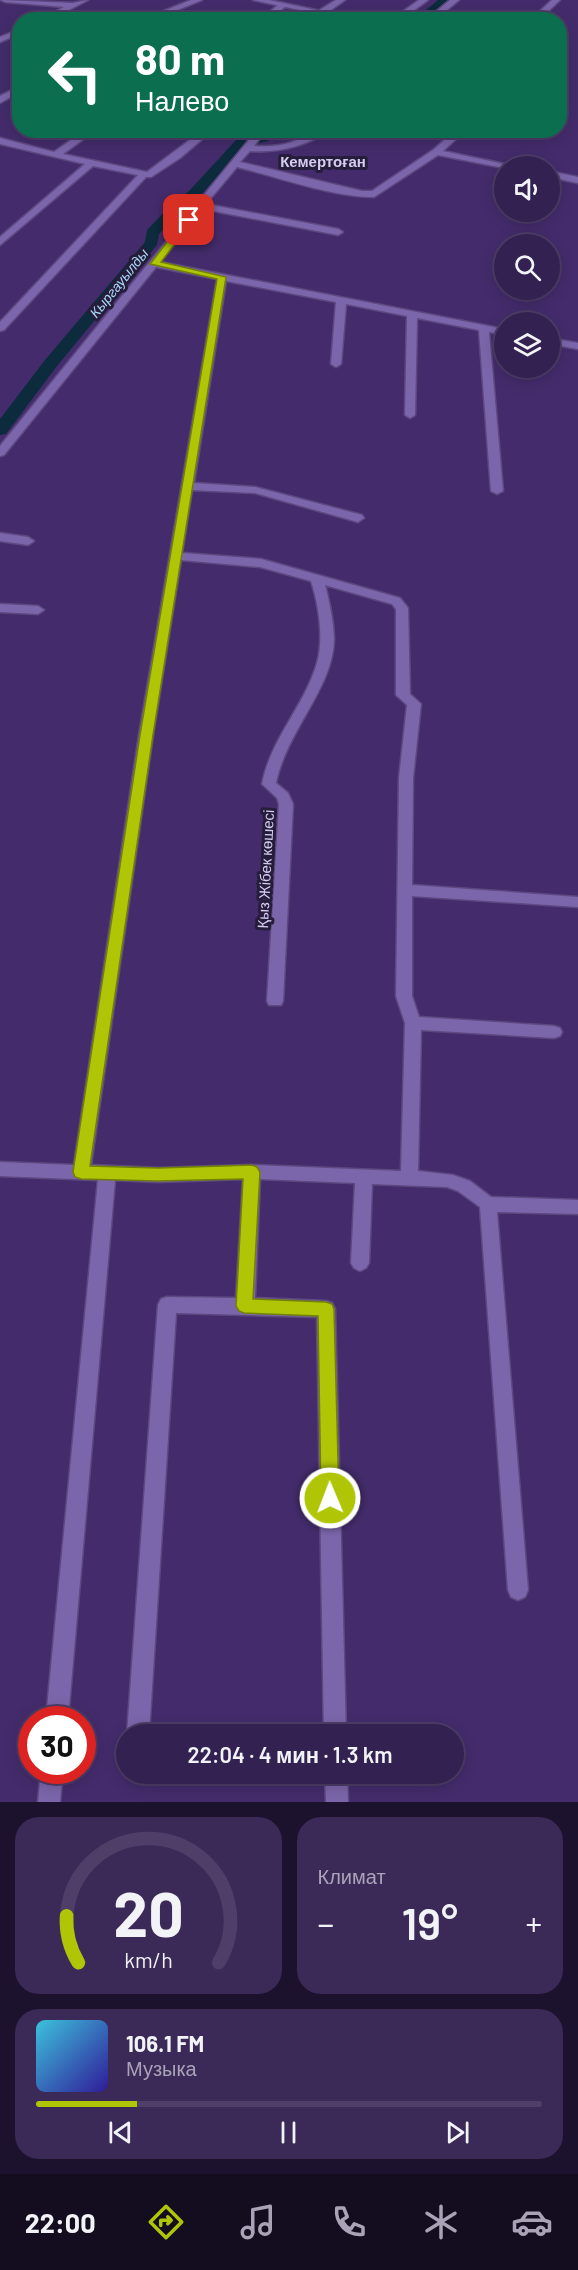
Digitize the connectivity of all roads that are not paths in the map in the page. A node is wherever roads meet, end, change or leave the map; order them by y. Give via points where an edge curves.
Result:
1 (4, 0) edge
2 (84, 0) edge
3 (198, 0) edge
4 (257, 0) edge
5 (341, 0) edge
6 (424, 0) edge
7 (455, 0) edge
8 (556, 0) edge
9 (74, 5) junction
10 (282, 6) junction
11 (60, 12) edge
12 (166, 12) edge
13 (274, 12) edge
14 (315, 12) edge
15 (323, 12) edge
16 (407, 12) edge
17 (440, 12) edge
18 (543, 12) edge
19 (80, 138) edge
20 (199, 138) edge
21 (256, 138) edge
22 (259, 138) edge
23 (307, 138) edge
24 (453, 138) edge
25 (0, 141) edge
26 (14, 144) junction
27 (436, 152) junction
28 (0, 155) edge
29 (55, 155) junction
30 (91, 163) junction
31 (494, 163) edge
32 (236, 164) junction
33 (144, 174) junction
34 (560, 176) edge
35 (578, 180) edge
36 (200, 206) junction
37 (338, 232) dead end
38 (0, 242) edge
39 (155, 264) junction
40 (222, 277) junction
41 (341, 300) junction
42 (412, 314) junction
43 (0, 328) edge
44 (484, 328) junction
45 (494, 330) edge
46 (560, 343) edge
47 (578, 346) edge
48 (336, 364) dead end
49 (410, 415) dead end
50 (0, 453) edge
51 (187, 486) junction
52 (497, 491) dead end
53 (358, 518) dead end
54 (0, 537) edge
55 (28, 541) dead end
56 (176, 556) junction
57 (317, 579) junction
58 (0, 608) edge
59 (38, 610) dead end
60 (405, 890) junction
61 (578, 902) edge
62 (275, 1001) dead end
63 (413, 1023) junction
64 (554, 1032) dead end
65 (0, 1169) edge
66 (81, 1172) junction
67 (252, 1172) junction
68 (106, 1173) junction
69 (364, 1176) junction
70 (409, 1178) junction
71 (488, 1204) junction
72 (578, 1207) edge
73 (360, 1263) dead end
74 (244, 1306) junction
75 (518, 1590) dead end
76 (58, 1706) edge
77 (139, 1724) edge
78 (335, 1724) edge
79 (51, 1784) edge
80 (336, 1784) edge
81 (49, 1802) edge
82 (337, 1802) edge

1 - 9 street
2 - 9 street
3 - 12 street
4 - 10 street
5 - 15 street
6 - 16 street
7 - 17 street
8 - 18 street
9 - 11 street
10 - 13 street
10 - 14 street
19 - 29 street
20 - 33 street via 148,175
21 - 32 street
22 - 23 street via 268,150
24 - 27 street
25 - 26 street
26 - 28 street
26 - 29 street
27 - 31 street
27 - 32 street via 374,194 312,187
29 - 30 street
30 - 33 street
30 - 38 street
32 - 36 street
33 - 43 street
34 - 35 street
36 - 37 street
36 - 39 street
39 - 40 street
39 - 50 street
40 - 41 street
40 - 51 street
41 - 42 street
41 - 48 street
42 - 44 street
42 - 49 street
44 - 45 street
44 - 52 street
46 - 47 street
51 - 53 street via 255,490
51 - 56 street
54 - 55 street
56 - 57 street via 246,561
56 - 66 street
57 - 60 street via 396,601 402,608 403,695 414,704 406,778
57 - 62 street, Қыз Жібек көшесі via 328,640 326,657 320,677 270,771 269,784 286,804
58 - 59 street
60 - 61 street
60 - 63 street via 404,996
63 - 64 street
63 - 70 street
65 - 66 street
66 - 68 street
67 - 68 street
67 - 69 street
67 - 74 street
68 - 76 street
69 - 70 street
69 - 73 street
70 - 71 street via 447,1180 464,1186
71 - 72 street
71 - 75 street
74 - 77 street via 167,1305
74 - 78 street via 326,1309
79 - 81 street
80 - 82 street

